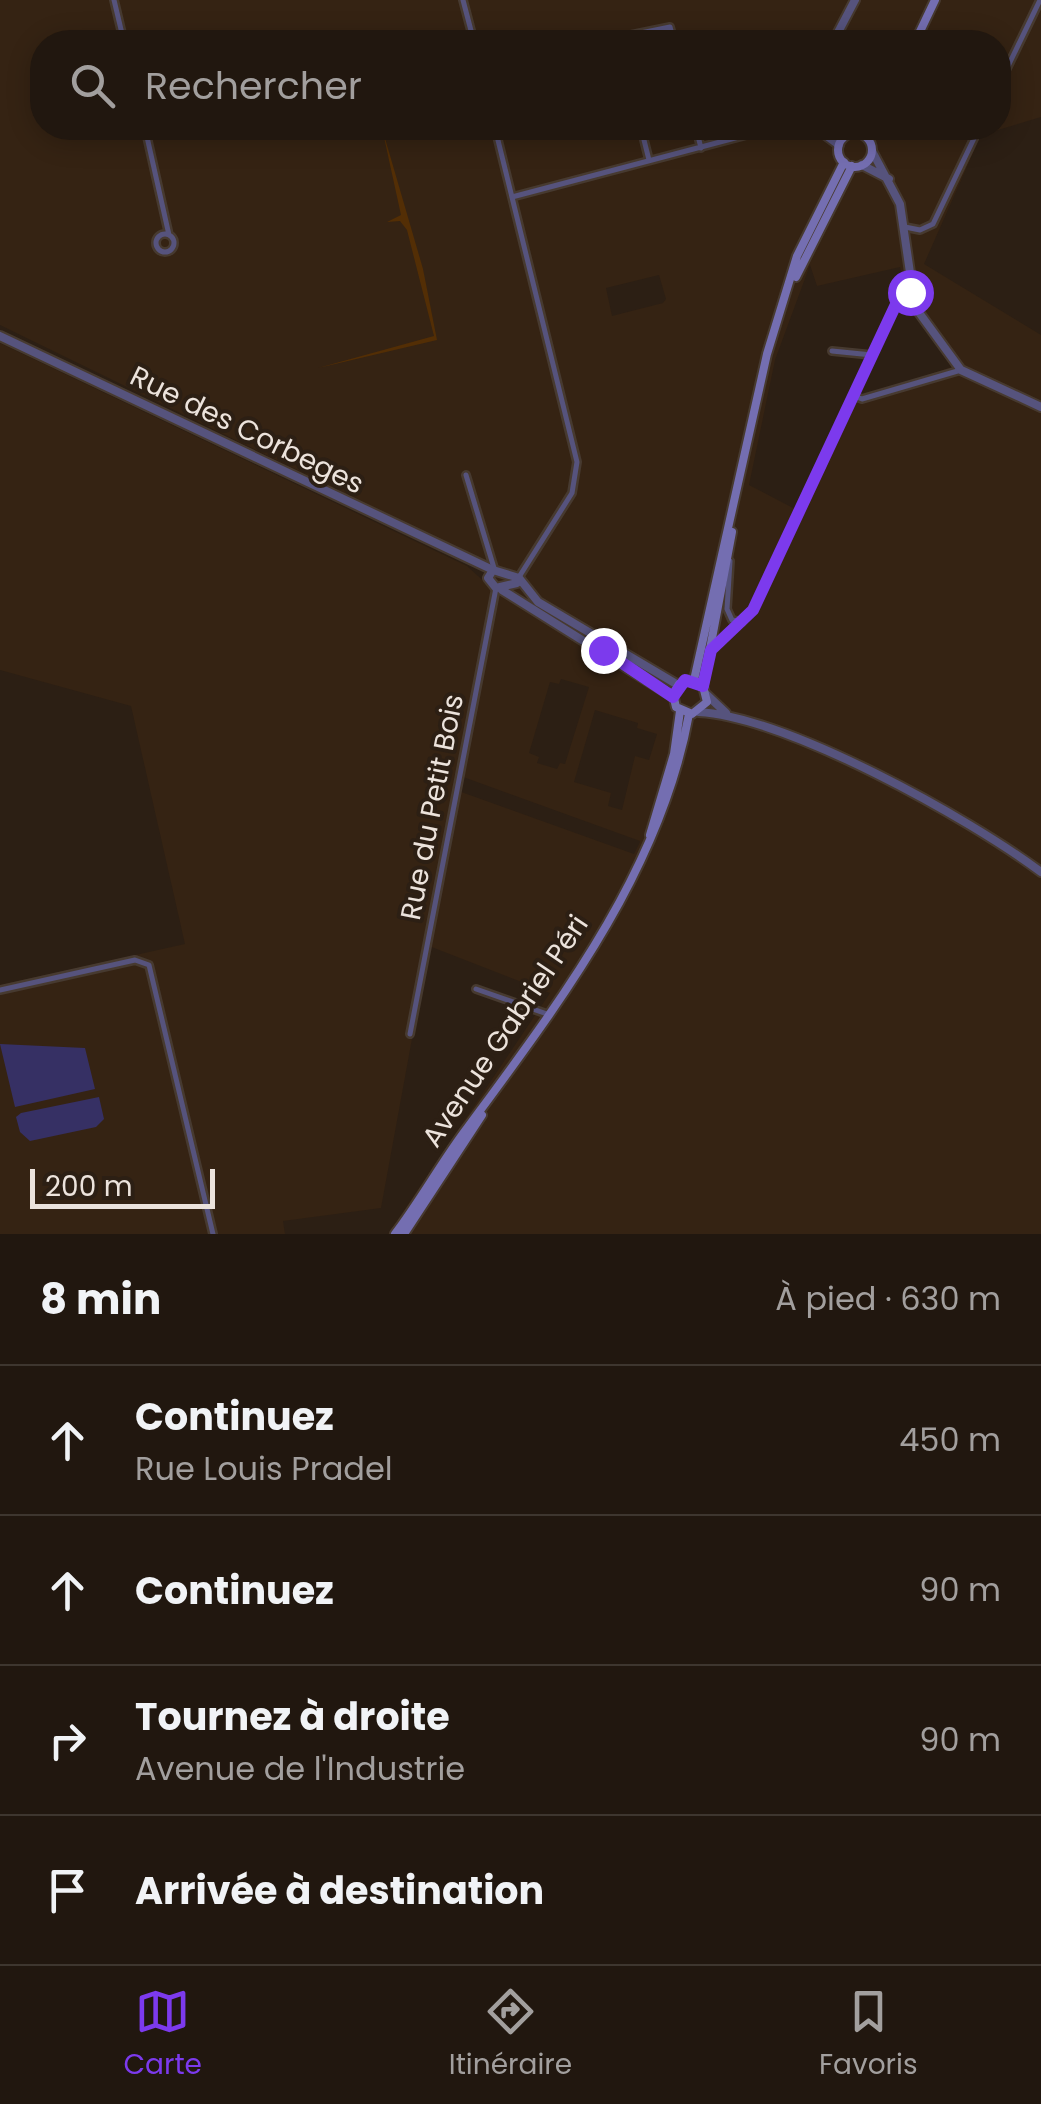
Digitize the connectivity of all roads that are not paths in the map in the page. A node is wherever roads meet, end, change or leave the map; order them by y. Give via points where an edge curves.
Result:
1 (114, 0) edge
2 (463, 0) edge
3 (856, 0) edge
4 (936, 0) edge
5 (1040, 0) edge
6 (121, 30) edge
7 (471, 30) edge
8 (840, 30) edge
9 (919, 30) edge
10 (1011, 60) edge
11 (148, 140) edge
12 (498, 140) edge
13 (644, 140) edge
14 (699, 140) edge
15 (730, 140) edge
16 (870, 140) edge
17 (974, 140) edge
18 (841, 141) edge
19 (701, 148) junction
20 (872, 151) junction
21 (650, 160) junction
22 (853, 164) junction
23 (889, 180) junction
24 (512, 197) junction
25 (904, 227) junction
26 (168, 235) dead end
27 (910, 292) junction
28 (0, 336) edge
29 (832, 351) dead end
30 (872, 355) junction
31 (960, 370) junction
32 (854, 396) junction
33 (1041, 407) edge
34 (466, 475) dead end
35 (734, 507) junction
36 (730, 560) junction
37 (492, 573) junction
38 (519, 577) junction
39 (499, 589) junction
40 (745, 621) junction
41 (711, 650) junction
42 (694, 680) junction
43 (678, 685) junction
44 (705, 690) junction
45 (673, 697) junction
46 (699, 712) junction
47 (684, 713) junction
48 (726, 714) junction
49 (1041, 872) edge
50 (476, 989) dead end
51 (0, 990) edge
52 (547, 1014) junction
53 (410, 1034) dead end
54 (432, 1186) junction
55 (213, 1234) edge
56 (395, 1234) edge
57 (404, 1234) edge

1 - 6 street
2 - 7 street
3 - 8 street
4 - 9 main road
5 - 10 street
11 - 26 street
12 - 24 street
13 - 21 street
14 - 19 street
15 - 19 street
16 - 20 main road
17 - 25 street via 934,224
18 - 22 main road
19 - 21 street
20 - 22 main road
20 - 23 street
21 - 24 street
22 - 23 street
22 - 35 main road via 797,256
23 - 25 street
24 - 38 street via 578,478
25 - 27 street
27 - 30 street via 898,300
27 - 31 street
28 - 37 street, Rue des Corbeges
29 - 30 street
30 - 32 street
31 - 32 street
31 - 33 street
32 - 40 street
34 - 37 street
35 - 36 main road
35 - 42 main road
36 - 40 street via 728,613
36 - 41 main road
37 - 38 street
37 - 39 street, Rue des Corbeges
38 - 39 street
38 - 43 street via 538,602
39 - 45 street, Rue des Corbeges
39 - 53 street, Rue du Petit Bois
40 - 41 street
41 - 44 main road
42 - 43 main road
42 - 44 main road
43 - 45 main road
44 - 46 main road
44 - 48 street
45 - 47 main road
46 - 47 main road
46 - 48 street
47 - 52 main road, Avenue Gabriel Péri via 647,849
48 - 49 street via 938,805
50 - 52 street
51 - 55 street via 135,960 149,965
52 - 54 main road, Avenue Gabriel Péri
54 - 56 main road, Avenue Gabriel Péri
54 - 57 main road

